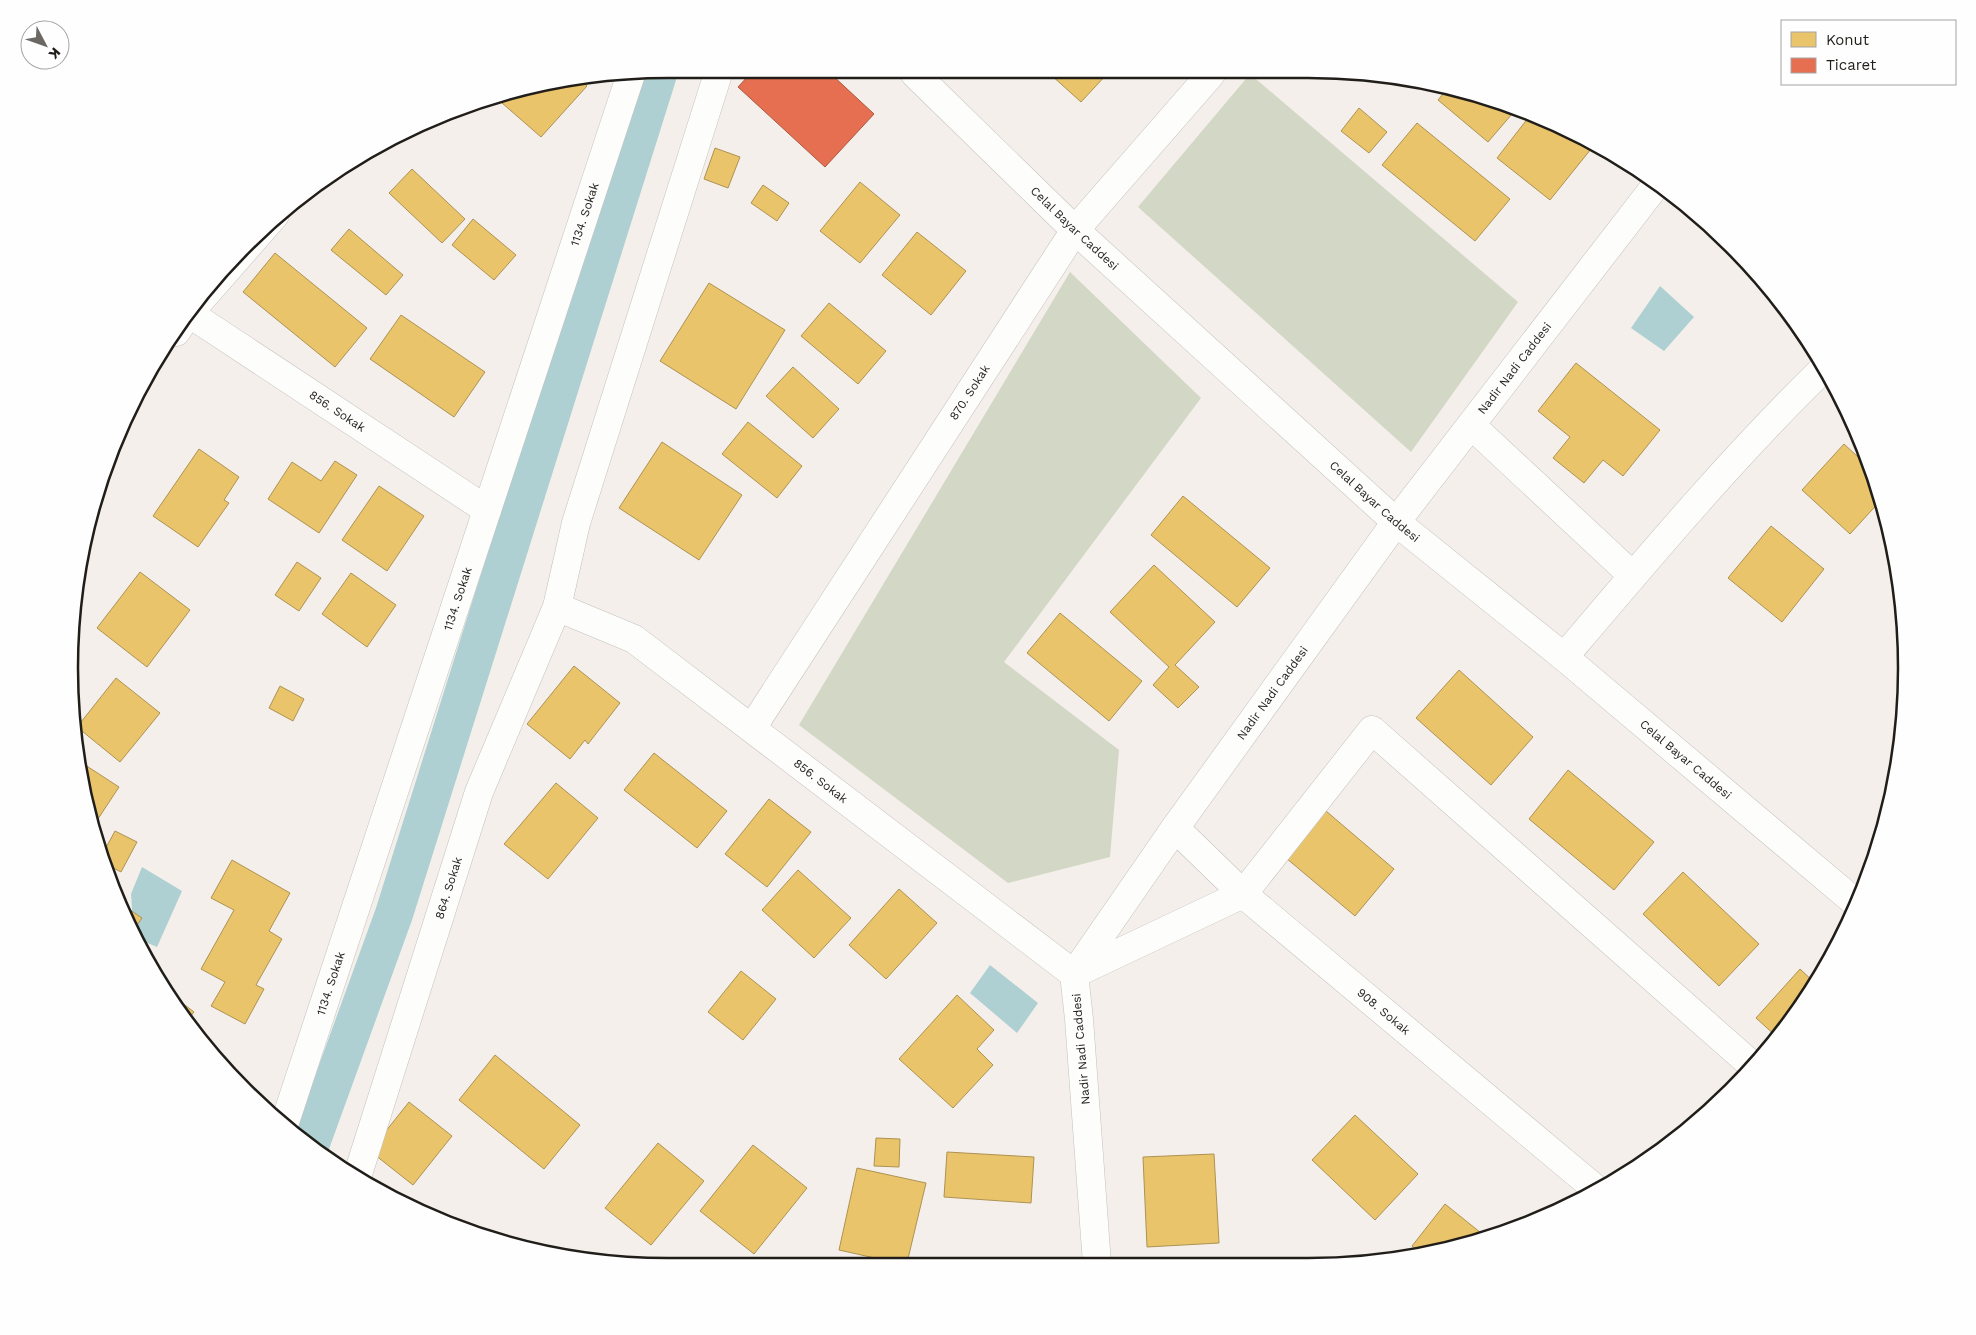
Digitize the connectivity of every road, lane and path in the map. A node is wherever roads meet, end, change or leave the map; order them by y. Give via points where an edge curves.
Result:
1 (717, 78) edge
2 (919, 78) edge
3 (1208, 78) edge
4 (629, 79) edge
5 (1654, 189) edge
6 (1076, 230) junction
7 (189, 322) edge
8 (1819, 373) edge
9 (1471, 425) junction
10 (487, 510) junction
11 (1396, 522) junction
12 (1633, 576) junction
13 (557, 607) junction
14 (1564, 657) junction
15 (752, 728) junction
16 (1175, 828) junction
17 (1243, 894) junction
18 (1851, 899) edge
19 (1074, 974) junction
20 (1748, 1062) edge
21 (286, 1118) edge
22 (359, 1170) edge
23 (1590, 1185) edge
24 (1097, 1258) edge

1 - 13 street, 864. Sokak via 576,523
2 - 6 street, Celal Bayar Caddesi
3 - 6 street, 870. Sokak
4 - 10 street, 1134. Sokak
5 - 9 street, Nadir Nadi Caddesi
6 - 11 street, Celal Bayar Caddesi
6 - 15 street, 870. Sokak
7 - 10 street, 856. Sokak
8 - 12 street via 1694,504
9 - 11 street, Nadir Nadi Caddesi
9 - 12 street
10 - 21 street, 1134. Sokak
11 - 14 street, Celal Bayar Caddesi
11 - 16 street, Nadir Nadi Caddesi
12 - 14 street
13 - 15 street, 856. Sokak via 634,639
13 - 22 street, 864. Sokak via 479,792
14 - 18 street, Celal Bayar Caddesi
15 - 19 street, 856. Sokak
16 - 17 street, 908. Sokak
16 - 19 street, Nadir Nadi Caddesi
17 - 19 street
17 - 20 street via 1372,730
17 - 23 street, 908. Sokak
19 - 24 street, Nadir Nadi Caddesi

